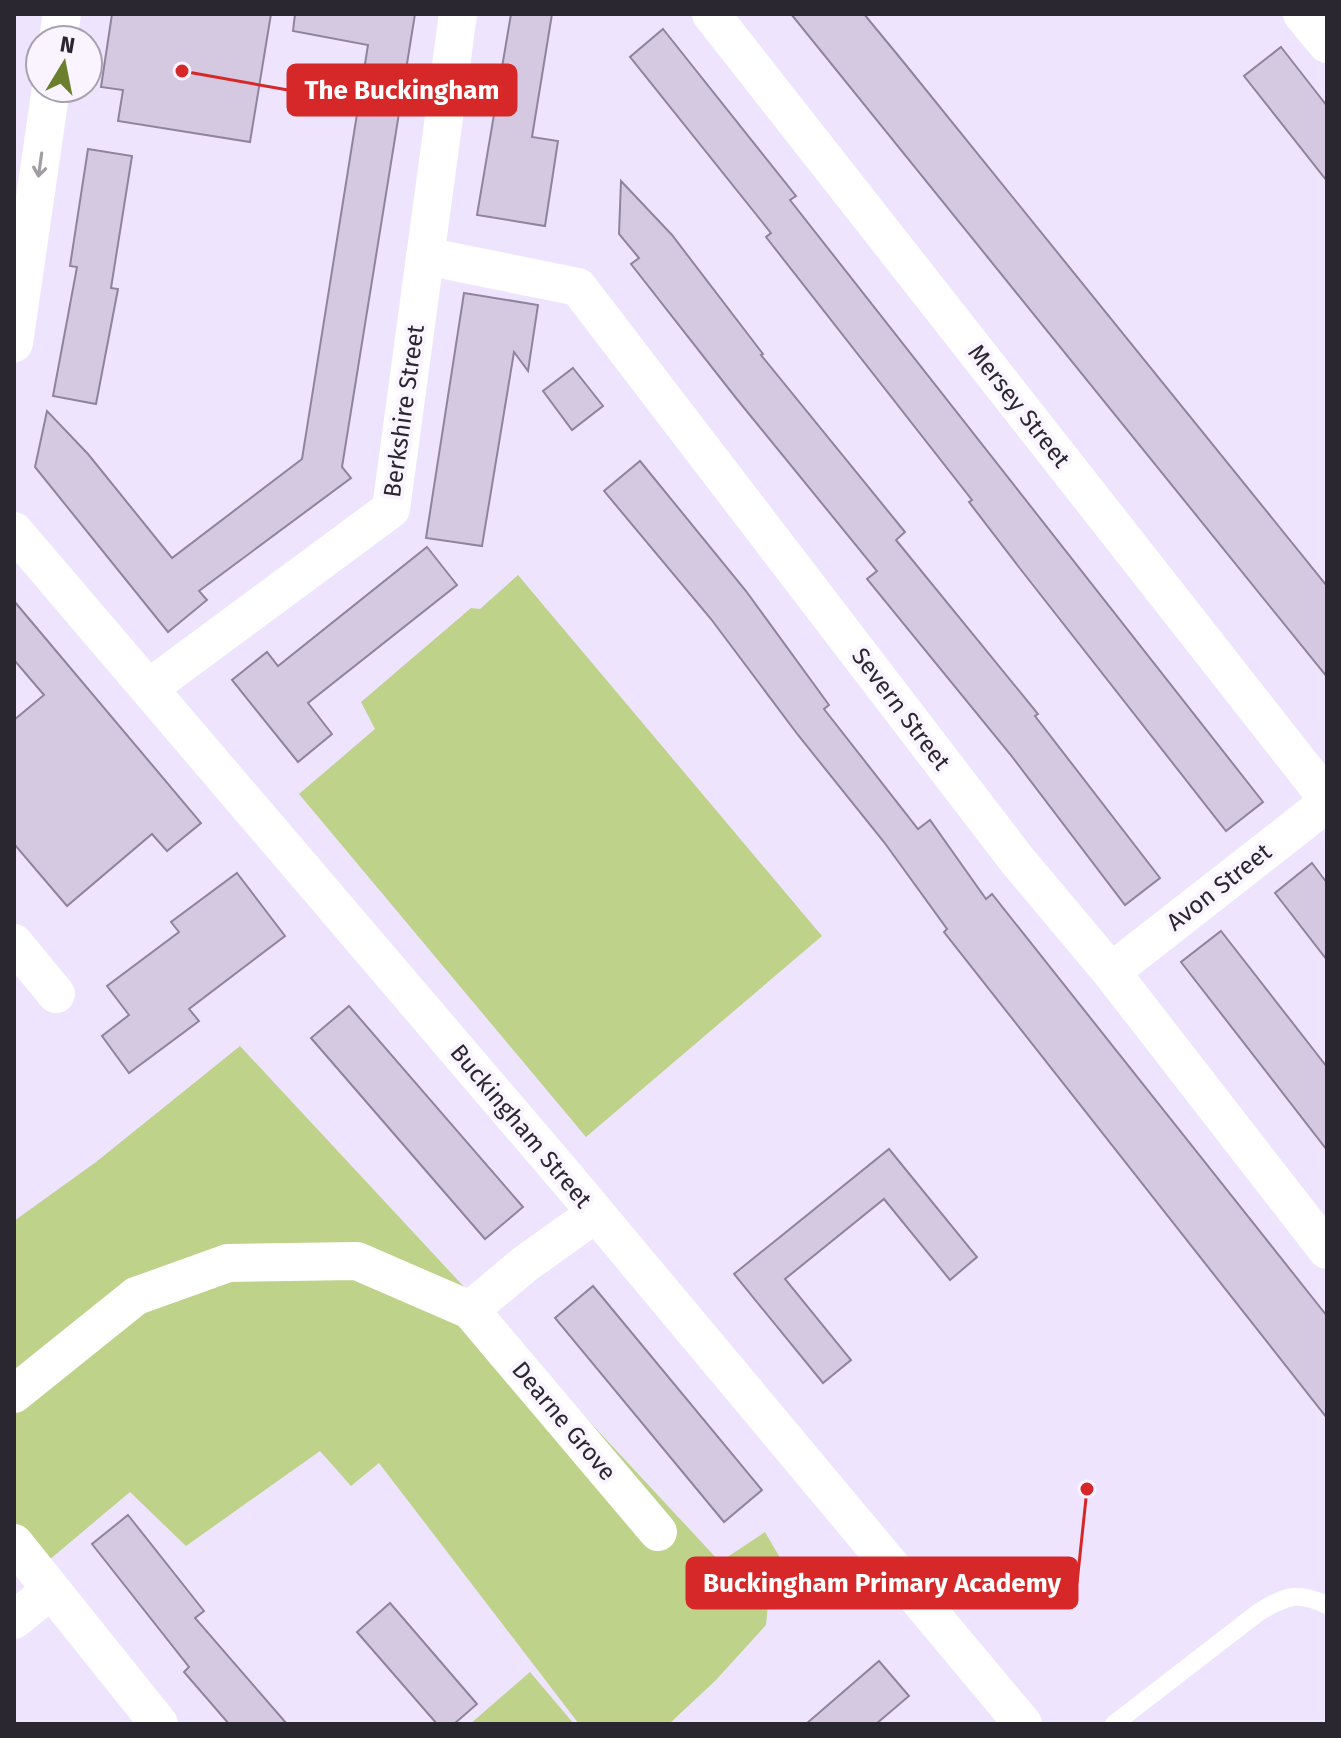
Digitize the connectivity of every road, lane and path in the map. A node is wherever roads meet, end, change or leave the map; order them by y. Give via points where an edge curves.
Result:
1 (458, 14) edge
2 (711, 14) edge
3 (1302, 14) edge
4 (1327, 44) edge
5 (49, 104) edge
6 (425, 256) junction
7 (14, 343) edge
8 (14, 531) edge
9 (149, 688) junction
10 (1327, 800) edge
11 (14, 943) edge
12 (1111, 972) junction
13 (56, 994) dead end
14 (595, 1214) junction
15 (1327, 1250) edge
16 (470, 1310) junction
17 (14, 1394) edge
18 (658, 1532) dead end
19 (14, 1543) edge
20 (51, 1590) junction
21 (1327, 1605) edge
22 (14, 1620) edge
23 (159, 1724) edge
24 (1023, 1724) edge
25 (1114, 1724) edge

1 - 6 street, Berkshire Street
2 - 10 street, Mersey Street
3 - 4 street
5 -> 7 street
6 - 9 street, Berkshire Street via 391,509
6 - 12 street, Severn Street via 578,287 1017,860
8 - 9 street, Buckingham Street
9 - 14 street, Buckingham Street
10 - 12 street, Avon Street
11 - 13 street
12 - 15 street, Severn Street
14 - 16 street
14 - 24 street, Buckingham Street
16 - 17 street via 357,1261 228,1263 136,1296
16 - 18 street, Dearne Grove
19 - 20 street
20 - 22 street
20 - 23 street
21 - 25 lane via 1312,1598 1284,1597

